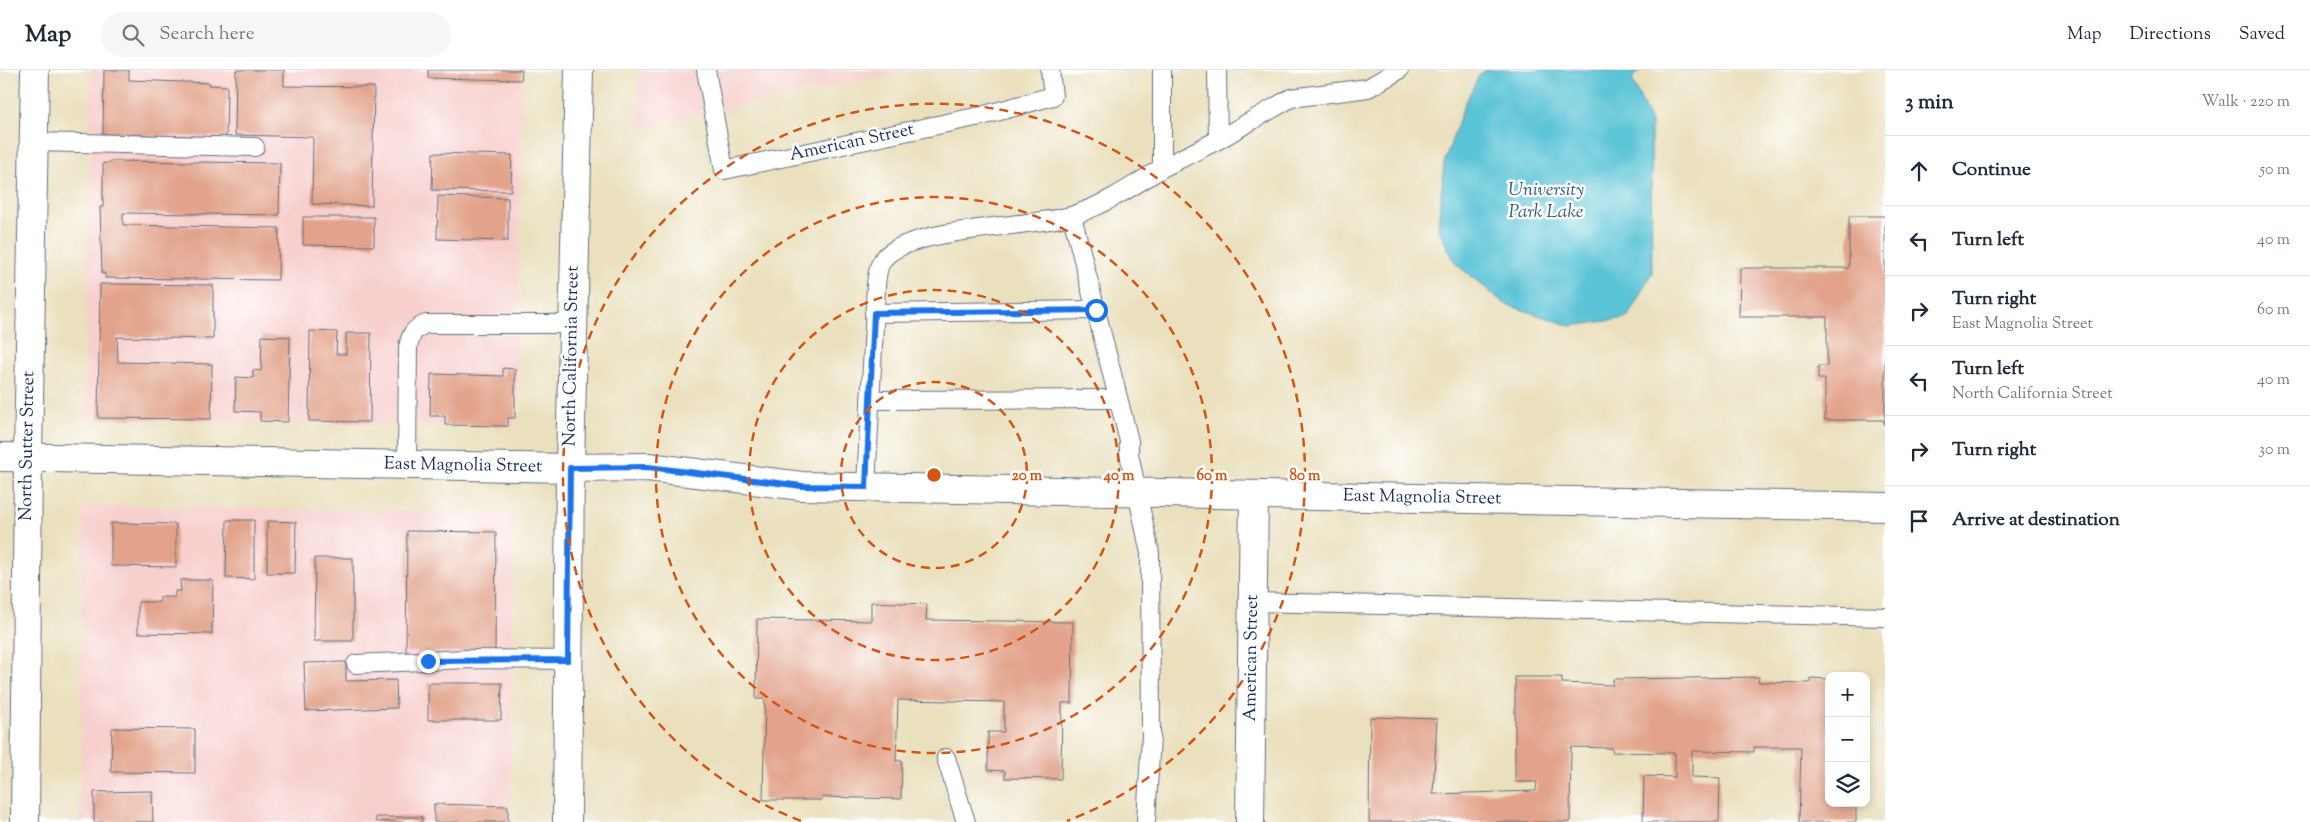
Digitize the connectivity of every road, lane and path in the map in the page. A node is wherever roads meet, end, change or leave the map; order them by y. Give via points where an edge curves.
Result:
1 (35, 70) edge
2 (579, 70) edge
3 (706, 70) edge
4 (1050, 70) edge
5 (1162, 70) edge
6 (1217, 70) edge
7 (1398, 70) edge
8 (1218, 140) junction
9 (34, 142) junction
10 (255, 147) dead end
11 (1162, 168) junction
12 (1072, 216) junction
13 (1096, 310) junction
14 (874, 313) junction
15 (573, 324) junction
16 (1118, 399) junction
17 (870, 400) junction
18 (28, 457) junction
19 (0, 458) edge
20 (407, 465) junction
21 (570, 468) junction
22 (866, 487) junction
23 (1137, 492) junction
24 (1254, 495) junction
25 (1885, 507) edge
26 (1253, 602) junction
27 (1885, 617) edge
28 (568, 660) junction
29 (356, 664) dead end
30 (946, 758) dead end
31 (24, 822) edge
32 (568, 822) edge
33 (966, 822) edge
34 (1146, 822) edge
35 (1250, 822) edge

1 - 9 street, North Sutter Street
2 - 15 street, North California Street
3 - 4 lane, American Street via 724,170 985,115 1053,96
5 - 11 lane
6 - 8 lane
7 - 8 lane via 1368,88 1291,98
8 - 11 lane
9 - 10 lane
9 - 18 street, North Sutter Street
11 - 12 lane via 1108,201
12 - 13 lane
12 - 14 lane via 928,237 895,249 881,262
13 - 14 lane
13 - 16 lane
14 - 17 lane
15 - 20 lane via 426,324 416,328 408,346
15 - 21 street, North California Street
16 - 17 lane
16 - 23 lane
17 - 22 lane
18 - 19 street, East Magnolia Street
18 - 20 street, East Magnolia Street
18 - 31 street, North Sutter Street
20 - 21 street, East Magnolia Street
21 - 22 street, East Magnolia Street via 648,467 802,486
21 - 28 street, North California Street
22 - 23 street, East Magnolia Street
23 - 24 street, East Magnolia Street
23 - 34 lane via 1150,553 1151,736
24 - 25 street, East Magnolia Street
24 - 26 street, American Street
26 - 27 lane
26 - 35 street, American Street
28 - 29 lane via 467,659
28 - 32 street, North California Street
30 - 33 lane

